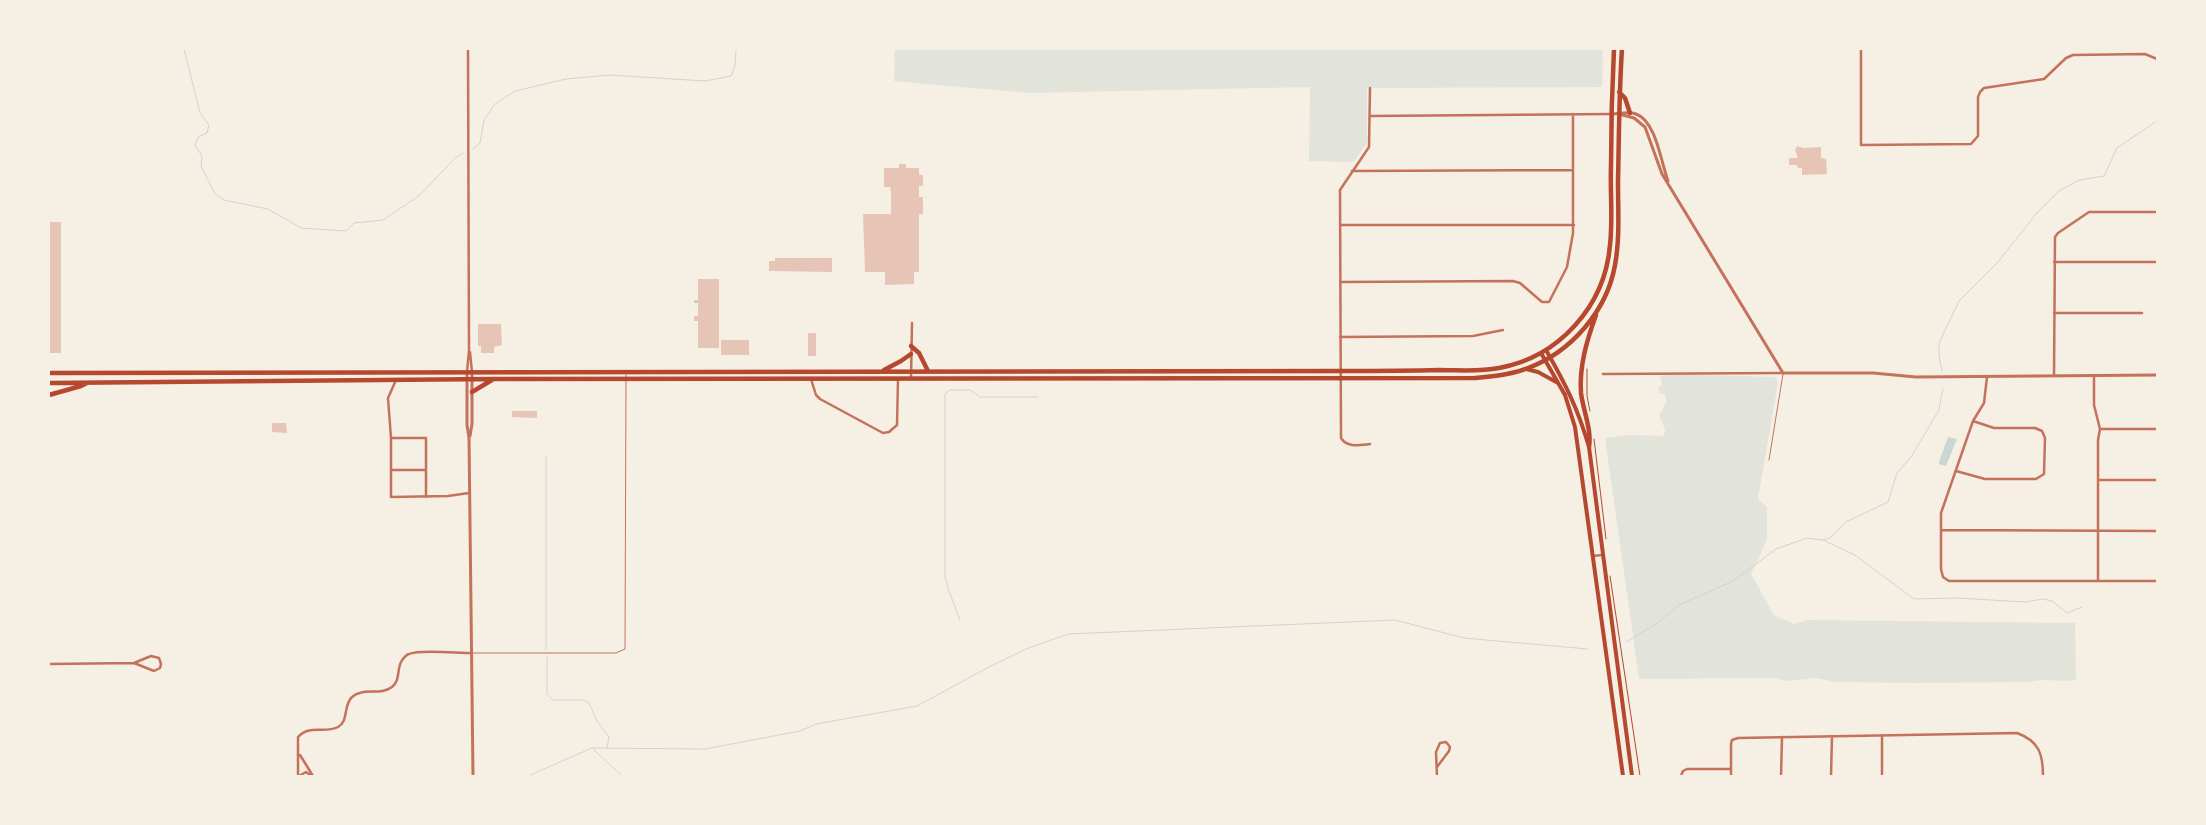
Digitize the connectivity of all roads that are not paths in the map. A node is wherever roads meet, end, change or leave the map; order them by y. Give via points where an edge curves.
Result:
1 (468, 49) edge
2 (1614, 49) edge
3 (1622, 49) edge
4 (1861, 49) edge
5 (2157, 58) edge
6 (1370, 88) dead end
7 (1620, 92) junction
8 (1630, 113) junction
9 (1573, 114) junction
10 (1611, 114) junction
11 (1619, 114) junction
12 (1370, 116) junction
13 (1573, 170) junction
14 (1352, 171) junction
15 (1670, 186) junction
16 (2157, 212) edge
17 (1340, 225) junction
18 (1574, 225) junction
19 (2054, 262) junction
20 (2157, 262) edge
21 (1340, 282) junction
22 (1600, 305) junction
23 (2054, 313) junction
24 (2142, 313) dead end
25 (912, 323) dead end
26 (1503, 330) dead end
27 (1340, 336) junction
28 (911, 346) junction
29 (469, 350) junction
30 (1546, 350) junction
31 (1541, 353) junction
32 (911, 354) junction
33 (1548, 359) junction
34 (1526, 369) junction
35 (883, 370) junction
36 (626, 371) junction
37 (694, 371) junction
38 (911, 371) junction
39 (928, 371) junction
40 (1340, 371) junction
41 (470, 372) junction
42 (604, 372) junction
43 (49, 373) edge
44 (1783, 373) junction
45 (1603, 374) dead end
46 (2157, 374) edge
47 (2054, 376) junction
48 (2094, 376) junction
49 (1987, 377) junction
50 (1340, 378) junction
51 (493, 379) junction
52 (811, 379) junction
53 (898, 379) junction
54 (911, 379) junction
55 (396, 380) junction
56 (470, 380) junction
57 (604, 380) junction
58 (626, 380) junction
59 (693, 380) junction
60 (88, 382) junction
61 (49, 383) edge
62 (1560, 384) junction
63 (472, 392) junction
64 (49, 395) edge
65 (1973, 421) junction
66 (2100, 429) junction
67 (2157, 429) edge
68 (391, 438) junction
69 (470, 438) junction
70 (1370, 444) dead end
71 (1589, 447) junction
72 (1769, 460) dead end
73 (391, 470) junction
74 (426, 470) junction
75 (1956, 471) junction
76 (2099, 480) junction
77 (2157, 480) edge
78 (469, 493) junction
79 (426, 497) junction
80 (1940, 530) junction
81 (2157, 530) edge
82 (2098, 531) junction
83 (1602, 554) junction
84 (1593, 556) junction
85 (2098, 581) junction
86 (2157, 581) edge
87 (470, 653) junction
88 (134, 663) junction
89 (49, 664) edge
90 (1882, 735) junction
91 (1832, 736) junction
92 (1782, 737) junction
93 (299, 751) junction
94 (1437, 767) junction
95 (1731, 769) junction
96 (298, 776) edge
97 (313, 776) edge
98 (473, 776) edge
99 (1437, 776) edge
100 (1622, 776) edge
101 (1632, 776) edge
102 (1681, 776) edge
103 (1731, 776) edge
104 (1781, 776) edge
105 (1831, 776) edge
106 (1882, 776) edge
107 (2043, 776) edge

1 - 29 street
2 - 10 highway
3 - 7 highway
4 - 5 street via 1861,145 1971,144 1978,136 1978,97 1984,88 2044,79 2073,55 2145,54
6 - 12 street
7 - 8 highway
7 - 11 highway
8 - 11 street
8 - 15 street via 1642,117 1650,126
9 - 10 street
9 - 12 street
9 - 13 street
10 - 11 street
10 - 30 highway via 1610,246 1605,272 1596,296 1583,316 1562,339
11 - 15 street via 1634,118 1645,127 1662,174
11 - 22 highway via 1618,244 1611,281
12 - 14 street via 1369,147
13 - 14 street
13 - 18 street
14 - 17 street via 1340,190
15 - 44 street
16 - 19 street via 2089,212 2058,233 2054,243
17 - 18 street
17 - 21 street
18 - 21 street via 1567,267 1552,298 1545,302 1513,281
19 - 20 street
19 - 23 street
21 - 27 street
22 - 33 highway via 1575,338
22 - 71 highway via 1582,369 1581,394
23 - 24 street
23 - 47 street
25 - 28 street
26 - 27 street via 1473,336
27 - 40 street
28 - 32 street
28 - 39 highway via 919,353
29 - 41 street
29 - 41 street
30 - 31 highway
30 - 33 main road
31 - 33 main road
31 - 40 highway via 1520,363 1486,370
32 - 35 highway
32 - 38 street
33 - 34 highway
33 - 62 main road
33 - 71 main road via 1570,393
34 - 50 highway via 1476,378
34 - 62 main road
35 - 37 highway
35 - 38 highway
36 - 37 highway
36 - 42 highway
36 - 58 lane
37 - 59 highway
38 - 39 highway
38 - 54 street
39 - 40 highway
40 - 50 street
41 - 42 highway
41 - 43 highway
41 - 56 street
42 - 57 highway
44 - 45 street
44 - 49 street
44 - 72 lane
46 - 48 street
47 - 48 street
47 - 49 street
48 - 66 street via 2094,405
49 - 65 street via 1986,396
50 - 54 highway
50 - 70 street via 1342,440 1349,445
51 - 56 highway
51 - 57 highway
51 - 63 highway
52 - 53 highway
52 - 53 street via 820,399 883,433 896,426
52 - 59 highway
53 - 54 highway
55 - 56 highway
55 - 60 highway
55 - 68 street via 388,398
56 - 63 street
56 - 69 street via 467,425
57 - 58 highway
58 - 59 highway
58 - 87 lane via 625,649 616,653
60 - 61 highway
60 - 64 highway
62 - 84 main road via 1575,427
63 - 69 street
65 - 75 street
65 - 75 street via 1994,428 2035,428 2042,431 2045,438 2044,474 2036,479 1985,479
66 - 67 street
66 - 76 street
68 - 73 street
68 - 74 street via 426,438
69 - 78 street
71 - 83 main road
73 - 74 street
73 - 79 street via 392,497
74 - 79 street
75 - 80 street via 1941,513
76 - 77 street
76 - 82 street
78 - 79 street
78 - 87 street
80 - 82 street
80 - 85 street via 1941,573 1946,580
81 - 82 street
82 - 85 street
83 - 84 street
83 - 101 main road
84 - 100 main road
85 - 86 street
87 - 93 street via 408,654 402,660 392,687 382,691 357,692 350,698 344,721 336,728 309,729 298,737
87 - 98 street
88 - 88 street via 151,656 159,658 161,664 154,671
88 - 89 street
90 - 91 street
90 - 106 street
90 - 107 street via 2017,733 2039,749
91 - 92 street
91 - 105 street
92 - 95 street via 1732,740
92 - 104 street
93 - 96 street
93 - 97 street
94 - 94 street via 1437,747 1440,742 1446,742 1450,751
94 - 99 street
95 - 102 street via 1687,769
95 - 103 street
96 - 97 street via 306,772

